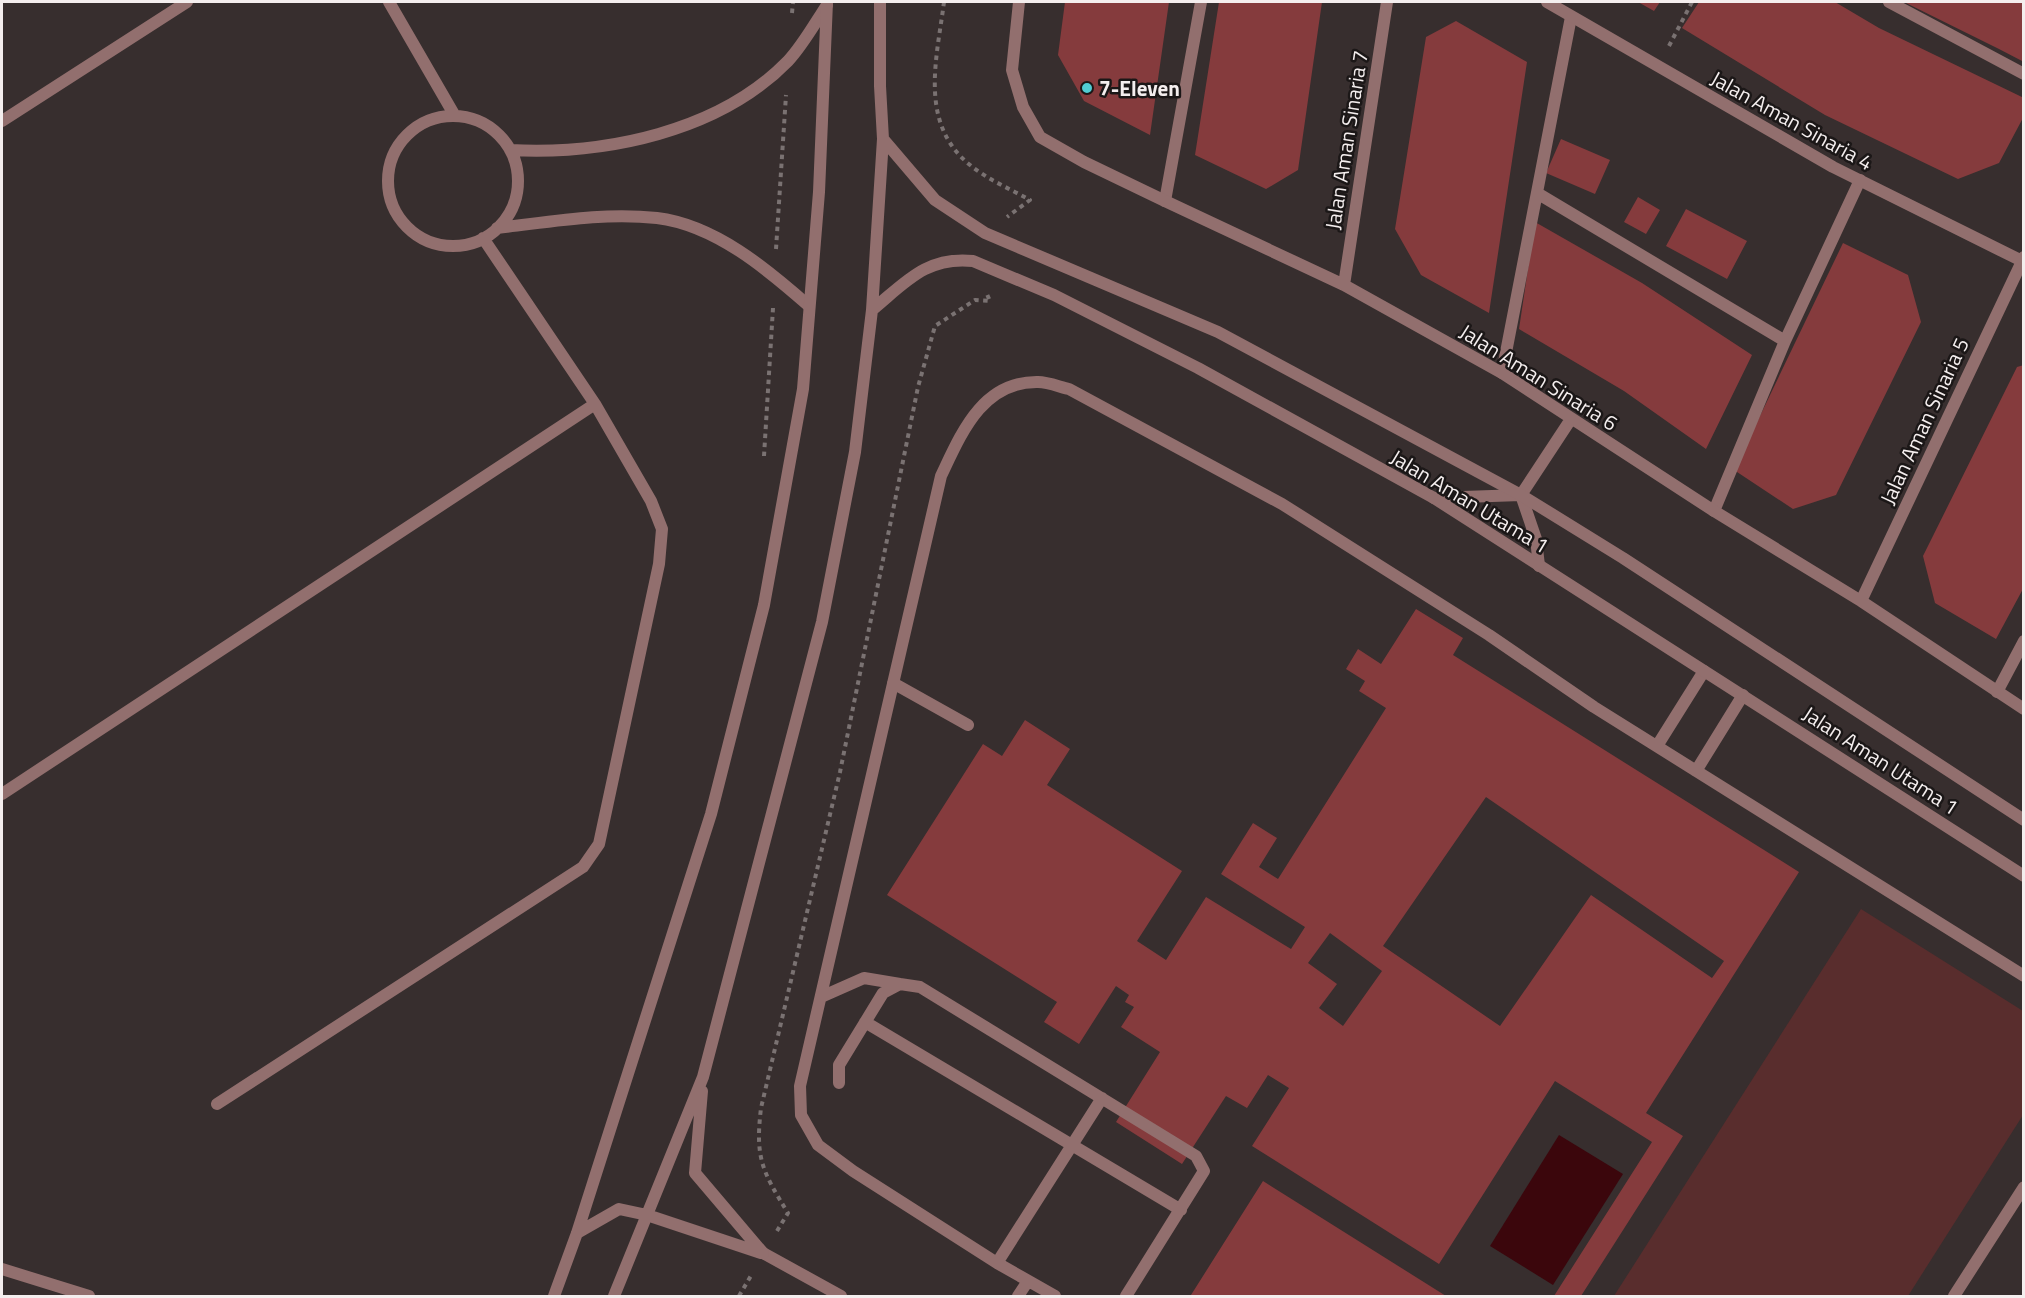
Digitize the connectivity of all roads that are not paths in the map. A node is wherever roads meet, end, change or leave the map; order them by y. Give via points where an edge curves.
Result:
1 (187, 2) edge
2 (389, 2) edge
3 (880, 2) edge
4 (1019, 2) edge
5 (1201, 2) edge
6 (1387, 2) edge
7 (1547, 2) edge
8 (1889, 2) edge
9 (827, 3) edge
10 (1571, 17) junction
11 (2024, 74) edge
12 (455, 116) junction
13 (2, 121) edge
14 (883, 139) junction
15 (510, 150) junction
16 (1860, 180) junction
17 (1537, 193) junction
18 (1165, 201) junction
19 (497, 228) junction
20 (483, 238) junction
21 (2023, 260) edge
22 (1344, 285) junction
23 (809, 306) junction
24 (872, 310) junction
25 (1785, 341) junction
26 (1502, 374) junction
27 (596, 404) junction
28 (1571, 419) junction
29 (1521, 495) junction
30 (1434, 498) junction
31 (1714, 511) junction
32 (1539, 566) junction
33 (1861, 601) junction
34 (2024, 641) edge
35 (1704, 670) junction
36 (893, 683) junction
37 (1997, 692) junction
38 (1743, 695) junction
39 (2024, 709) edge
40 (968, 725) dead end
41 (1657, 746) junction
42 (1696, 771) junction
43 (2, 794) edge
44 (2024, 820) edge
45 (2024, 876) edge
46 (2024, 976) edge
47 (900, 984) junction
48 (821, 997) junction
49 (865, 1022) junction
50 (703, 1077) junction
51 (838, 1083) dead end
52 (1102, 1098) junction
53 (217, 1104) dead end
54 (1071, 1145) junction
55 (2024, 1187) edge
56 (1180, 1210) junction
57 (647, 1215) junction
58 (577, 1233) junction
59 (763, 1253) junction
60 (997, 1263) junction
61 (2, 1269) edge
62 (1028, 1281) junction
63 (90, 1296) edge
64 (554, 1296) edge
65 (614, 1296) edge
66 (841, 1296) edge
67 (1018, 1296) edge
68 (1055, 1296) edge
69 (1126, 1296) edge
70 (1954, 1296) edge

1 - 13 street
2 - 12 street
3 - 14 street
4 - 18 street, Jalan Aman Sinaria 6 via 1011,70 1023,107 1040,137
5 - 18 street
6 - 22 street, Jalan Aman Sinaria 7
7 - 10 street, Jalan Aman Sinaria 4
8 - 11 street
9 - 15 street via 788,60 731,105 666,134 554,152
9 - 23 street via 819,192
10 - 16 street, Jalan Aman Sinaria 4
10 - 17 street
12 - 15 street via 487,125
12 - 20 street via 438,117 408,133 397,147 389,171 390,196 405,226 434,243 450,246
14 - 24 street
14 - 29 street, Jalan Aman Utama 1 via 935,200 985,232 1218,332
15 - 19 street via 518,183 508,215
16 - 21 street, Jalan Aman Sinaria 4
16 - 25 street
17 - 25 street
17 - 26 street
18 - 22 street, Jalan Aman Sinaria 6
19 - 20 street
19 - 23 street via 599,216 659,218 707,233 775,276
20 - 27 street
21 - 33 street, Jalan Aman Sinaria 5
22 - 26 street, Jalan Aman Sinaria 6
23 - 58 street via 796,443 761,616 711,814
24 - 30 street, Jalan Aman Utama 1 via 927,265 973,261 1054,296 1198,368
24 - 50 street via 855,452 822,622
25 - 31 street
26 - 28 street, Jalan Aman Sinaria 6
27 - 43 street
27 - 53 street via 651,501 662,529 656,576 595,854 583,867
28 - 29 street
28 - 31 street, Jalan Aman Sinaria 6
29 - 30 street
29 - 32 street via 1536,539
29 - 44 street, Jalan Aman Utama 1
30 - 32 street, Jalan Aman Utama 1
31 - 33 street, Jalan Aman Sinaria 6
32 - 35 street, Jalan Aman Utama 1
33 - 37 street, Jalan Aman Sinaria 6
34 - 37 street
35 - 38 street, Jalan Aman Utama 1
35 - 41 street
36 - 40 street
36 - 41 street via 941,476 959,437 977,409 1002,390 1037,382 1070,389 1282,504
36 - 48 street
37 - 39 street, Jalan Aman Sinaria 6
38 - 42 street
38 - 45 street, Jalan Aman Utama 1
41 - 42 street
42 - 46 street
47 - 48 street via 864,978
47 - 49 street via 883,993
47 - 52 street via 920,987
48 - 60 street via 800,1086 801,1115 818,1145
49 - 51 street via 839,1065
49 - 54 street
50 - 57 street
50 - 59 street via 695,1173
52 - 54 street
52 - 56 street via 1196,1156 1204,1171
54 - 56 street
54 - 60 street
55 - 70 street
56 - 69 street
57 - 58 street via 619,1209
57 - 59 street
57 - 65 street
58 - 64 street
59 - 66 street
60 - 62 street
61 - 63 street
62 - 67 street
62 - 68 street

